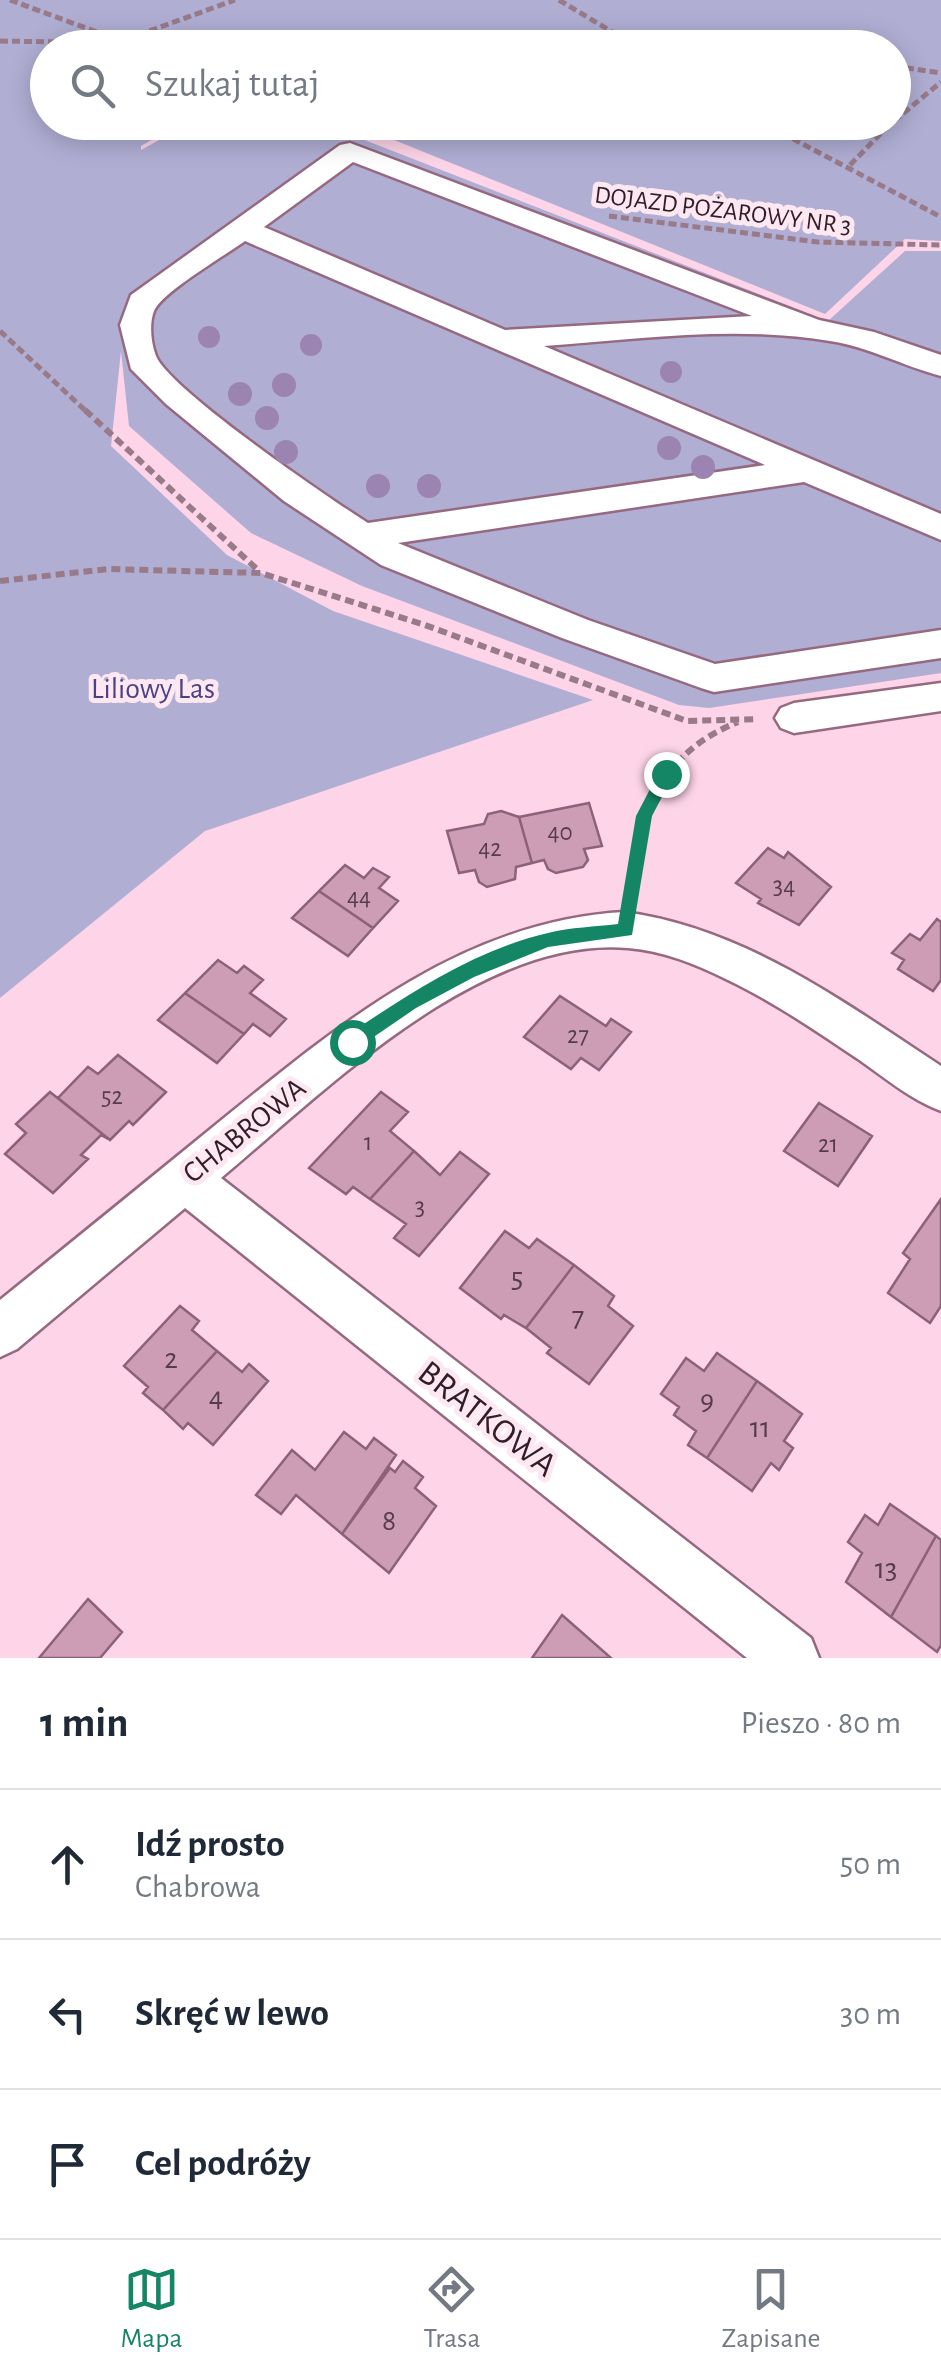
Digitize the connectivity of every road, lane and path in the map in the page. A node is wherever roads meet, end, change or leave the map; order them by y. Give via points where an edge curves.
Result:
1 (10, 0) edge
2 (234, 0) edge
3 (559, 0) edge
4 (90, 30) edge
5 (154, 30) edge
6 (609, 30) edge
7 (0, 41) edge
8 (30, 41) edge
9 (911, 69) edge
10 (941, 73) edge
11 (941, 82) edge
12 (911, 107) edge
13 (797, 140) edge
14 (875, 140) edge
15 (850, 166) junction
16 (604, 216) dead end
17 (941, 217) edge
18 (243, 229) junction
19 (941, 245) edge
20 (814, 329) junction
21 (0, 331) edge
22 (500, 340) junction
23 (941, 366) edge
24 (804, 471) junction
25 (941, 528) edge
26 (363, 536) junction
27 (260, 572) junction
28 (0, 582) edge
29 (941, 644) edge
30 (941, 697) edge
31 (794, 718) junction
32 (626, 930) junction
33 (941, 1091) edge
34 (185, 1178) junction
35 (0, 1332) edge
36 (791, 1658) edge

1 - 4 path
2 - 5 path
3 - 6 path
7 - 8 path
9 - 10 path
11 - 12 path
13 - 15 path
14 - 15 path
15 - 17 path
16 - 19 path, DOJAZD POŻAROWY NR 3 via 818,242
18 - 20 street via 350,151
18 - 22 street
18 - 26 street via 142,302 134,325 142,362 296,493
20 - 22 street via 675,328
20 - 23 street via 877,342
21 - 27 path
22 - 24 street
24 - 25 street
24 - 26 street
26 - 29 street via 393,556 714,678
27 - 28 path via 108,569
27 - 31 path via 687,721
30 - 31 street
31 - 32 path via 735,722 702,738 666,774 644,816
32 - 33 street, CHABROWA via 703,948 753,973
32 - 34 street, CHABROWA via 547,940 410,1002
34 - 35 street, CHABROWA
34 - 36 street, BRATKOWA

